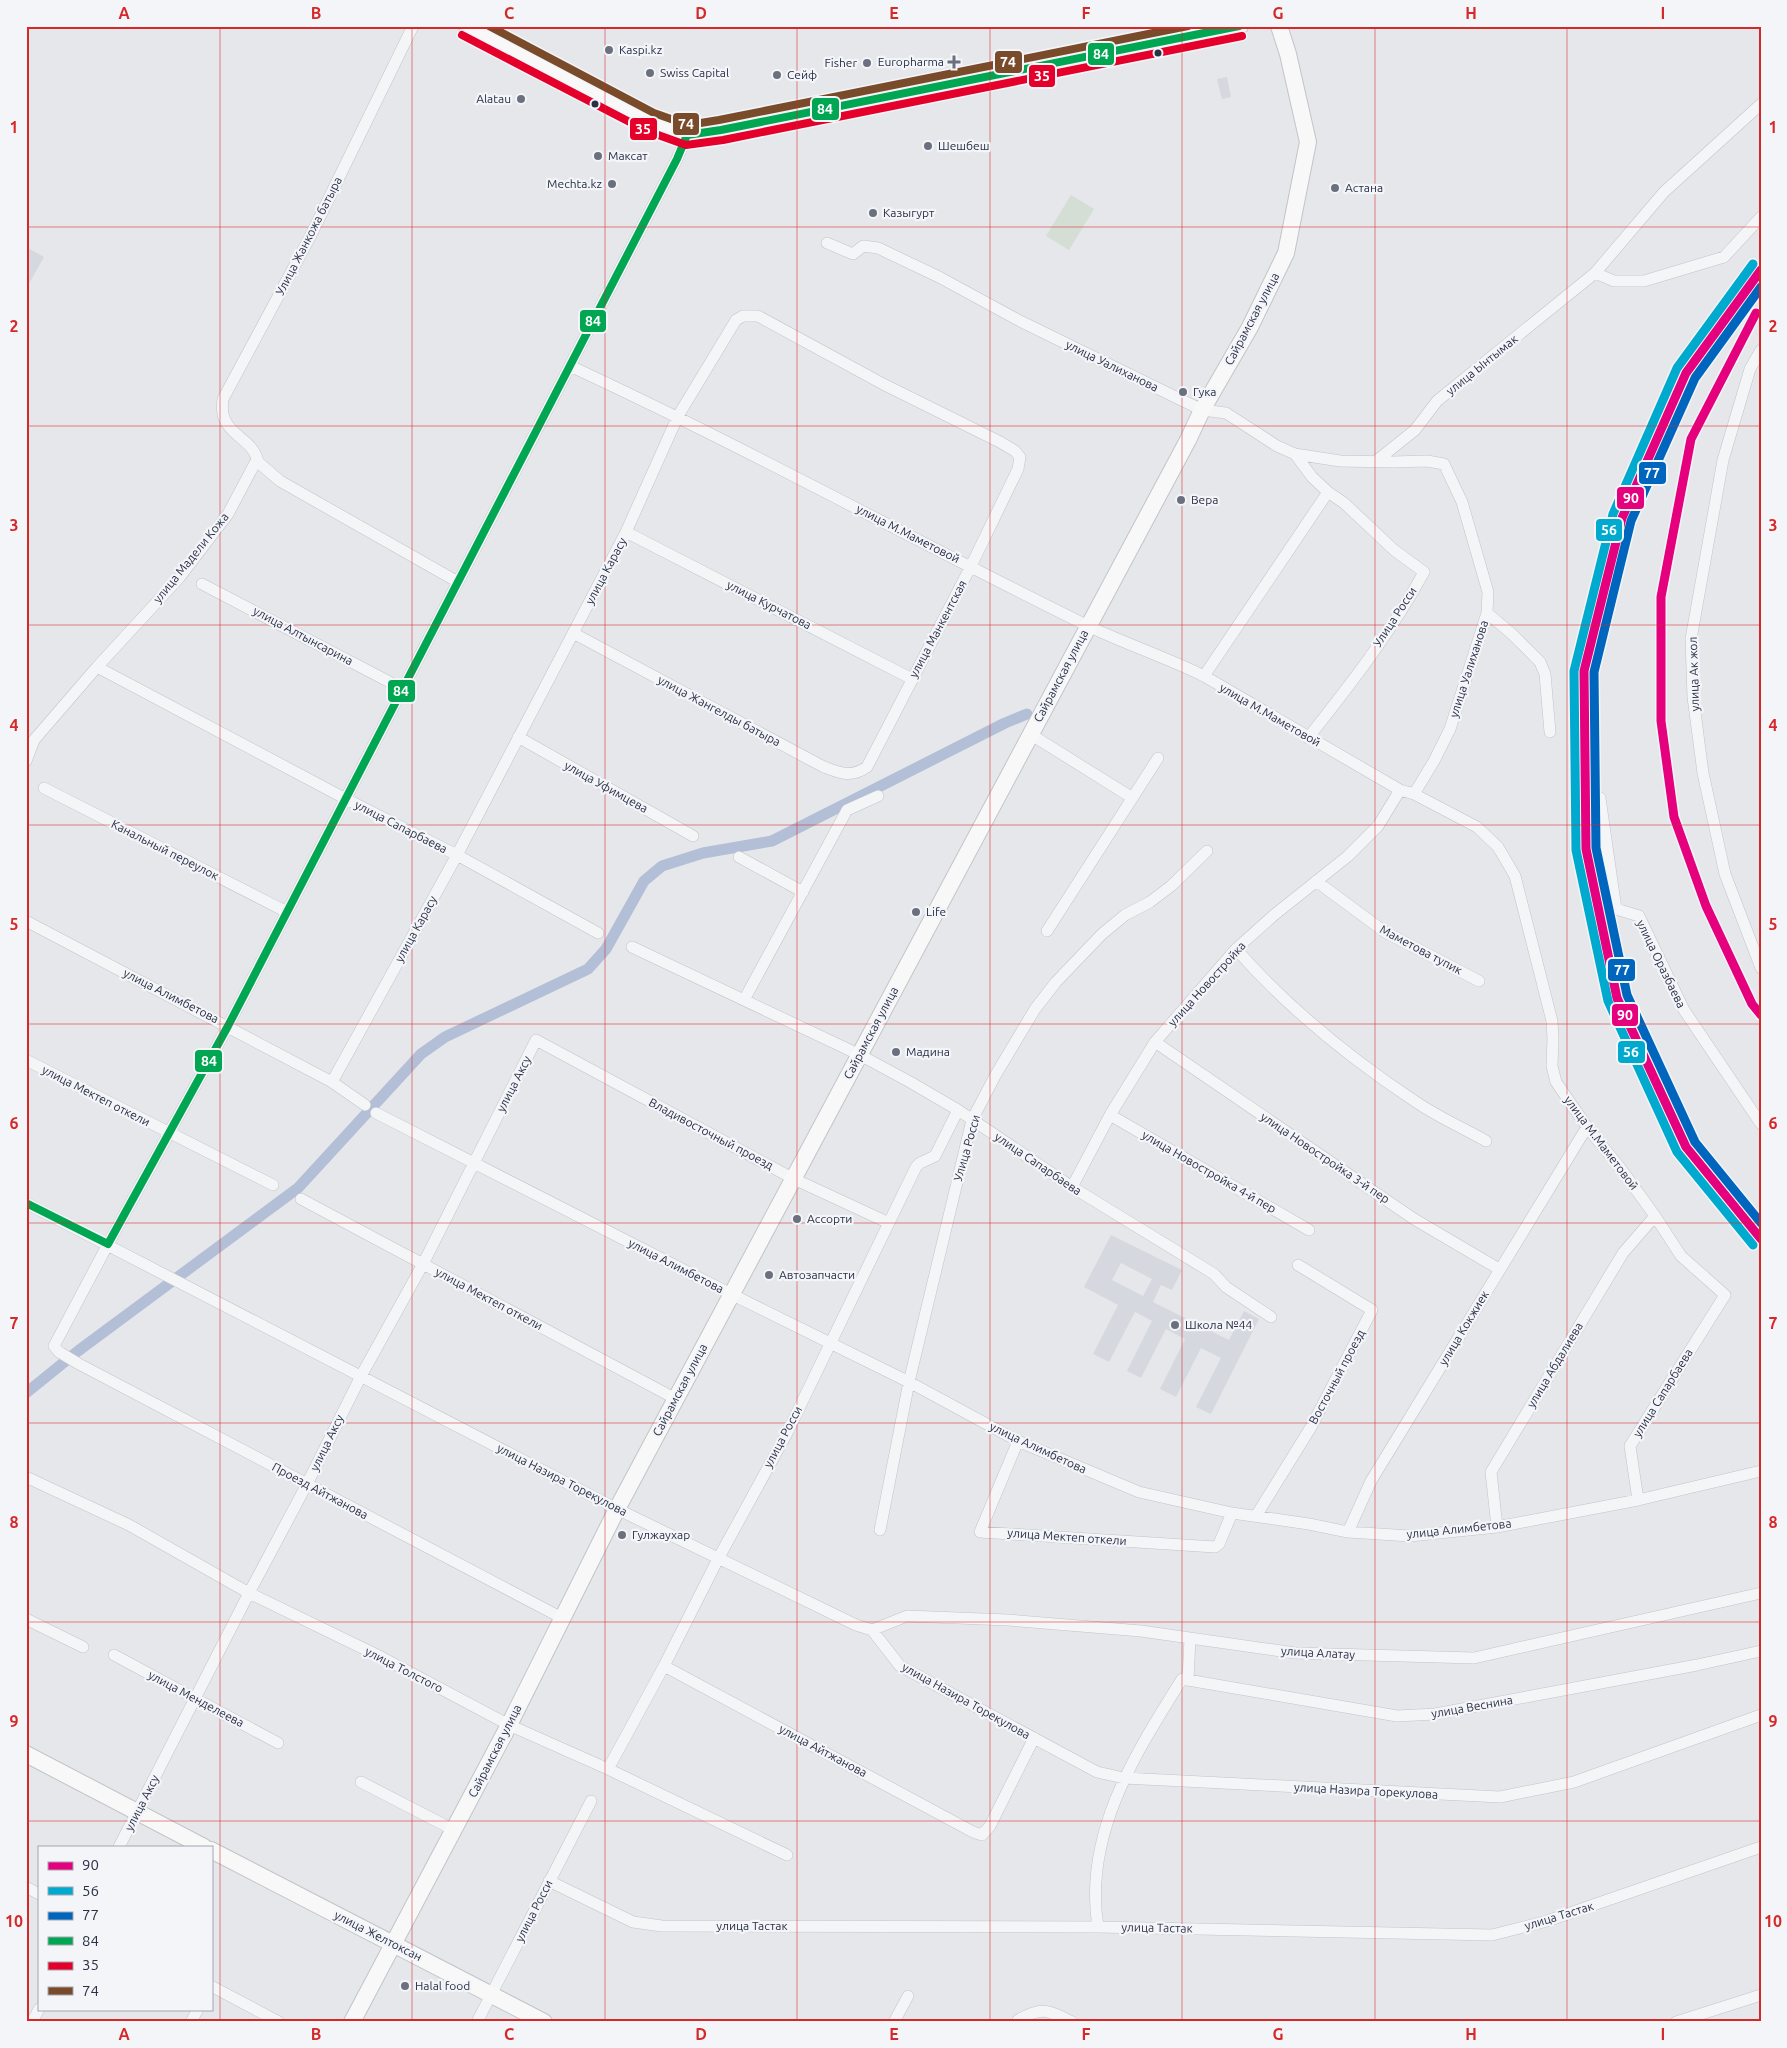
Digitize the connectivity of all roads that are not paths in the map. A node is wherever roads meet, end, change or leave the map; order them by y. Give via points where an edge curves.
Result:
1 (413, 26) edge
2 (467, 26) edge
3 (1240, 26) edge
4 (1279, 26) edge
5 (1761, 104) edge
6 (686, 135) junction
7 (1761, 217) edge
8 (828, 243) dead end
9 (1595, 273) junction
10 (1761, 350) edge
11 (570, 366) junction
12 (1202, 410) junction
13 (678, 416) junction
14 (1000, 442) joint
15 (1295, 454) junction
16 (258, 462) junction
17 (1375, 462) junction
18 (1328, 492) junction
19 (626, 532) junction
20 (971, 566) junction
21 (458, 582) junction
22 (202, 584) dead end
23 (1487, 613) junction
24 (1088, 626) junction
25 (573, 633) junction
26 (97, 666) junction
27 (1204, 676) junction
28 (912, 679) junction
29 (403, 688) junction
30 (1550, 732) dead end
31 (1030, 734) junction
32 (518, 737) junction
33 (1308, 738) junction
34 (1158, 758) dead end
35 (26, 761) edge
36 (866, 768) joint
37 (44, 788) dead end
38 (1400, 790) junction
39 (1414, 794) junction
40 (878, 796) dead end
41 (1131, 797) junction
42 (1600, 798) dead end
43 (346, 799) junction
44 (693, 836) dead end
45 (1207, 851) dead end
46 (457, 854) junction
47 (739, 857) dead end
48 (1316, 881) junction
49 (803, 892) junction
50 (287, 912) junction
51 (26, 921) edge
52 (1047, 931) dead end
53 (598, 933) dead end
54 (632, 948) dead end
55 (1236, 949) junction
56 (1761, 968) edge
57 (1479, 981) dead end
58 (744, 1000) junction
59 (228, 1026) junction
60 (536, 1040) joint
61 (1154, 1042) junction
62 (860, 1055) junction
63 (26, 1060) edge
64 (332, 1082) junction
65 (365, 1105) dead end
66 (958, 1110) junction
67 (376, 1113) dead end
68 (1110, 1115) junction
69 (972, 1120) junction
70 (1761, 1124) edge
71 (1587, 1127) junction
72 (169, 1132) junction
73 (1486, 1141) dead end
74 (474, 1163) junction
75 (794, 1179) junction
76 (273, 1186) dead end
77 (1072, 1188) junction
78 (301, 1199) dead end
79 (26, 1203) edge
80 (1655, 1216) junction
81 (889, 1224) junction
82 (1309, 1230) dead end
83 (108, 1244) junction
84 (423, 1264) junction
85 (1298, 1265) dead end
86 (1499, 1269) junction
87 (731, 1294) junction
88 (1726, 1295) joint
89 (1271, 1317) dead end
90 (830, 1343) junction
91 (360, 1376) junction
92 (909, 1382) junction
93 (676, 1399) junction
94 (1018, 1441) junction
95 (1761, 1471) edge
96 (26, 1477) edge
97 (307, 1484) junction
98 (1638, 1500) junction
99 (617, 1509) junction
100 (1232, 1513) junction
101 (1256, 1516) junction
102 (1497, 1527) junction
103 (880, 1530) dead end
104 (1348, 1532) junction
105 (718, 1559) junction
106 (249, 1593) junction
107 (1761, 1593) edge
108 (562, 1618) junction
109 (26, 1619) edge
110 (872, 1630) junction
111 (1190, 1638) junction
112 (83, 1647) dead end
113 (1761, 1651) edge
114 (114, 1655) dead end
115 (664, 1666) junction
116 (1185, 1680) junction
117 (196, 1699) junction
118 (1761, 1715) edge
119 (509, 1725) junction
120 (1034, 1738) junction
121 (278, 1743) dead end
122 (26, 1754) edge
123 (608, 1769) junction
124 (1124, 1778) junction
125 (361, 1782) dead end
126 (591, 1801) dead end
127 (137, 1812) junction
128 (454, 1830) junction
129 (120, 1846) edge
130 (202, 1846) edge
131 (1761, 1847) edge
132 (212, 1851) edge
133 (786, 1855) dead end
134 (549, 1881) junction
135 (26, 1888) edge
136 (38, 1894) edge
137 (1098, 1927) junction
138 (394, 1944) junction
139 (212, 1987) edge
140 (491, 1994) junction
141 (1761, 1995) edge
142 (908, 1996) dead end
143 (38, 2010) edge
144 (198, 2010) edge
145 (1018, 2020) dead end
146 (32, 2022) edge
147 (192, 2022) edge
148 (279, 2022) edge
149 (352, 2022) edge
150 (477, 2022) edge
151 (544, 2022) edge
152 (894, 2022) edge
153 (1072, 2022) edge
154 (1676, 2022) edge

1 - 16 street, Улица Жанкожа батыра via 310,237 223,399 224,420 255,451
2 - 6 main road via 650,122
3 - 6 main road
4 - 12 main road, Сайрамская улица via 1308,142 1286,252 1250,327
5 - 9 street, улица Ынтымак via 1664,192
6 - 11 street via 677,159
7 - 9 street via 1724,257 1644,280 1614,281
8 - 12 street, улица Уалиханова via 853,254 863,246 878,248
9 - 17 street, улица Ынтымак via 1437,401 1415,430
10 - 56 street, улица Ак жол via 1750,369 1723,460 1691,640 1693,697 1703,773 1725,874
11 - 13 street, улица М.Маметовой
11 - 21 street
12 - 15 street, улица Уалиханова via 1226,413
12 - 24 main road, Сайрамская улица
13 - 14 street, улица Карасу via 736,320 743,316 758,316 883,384
13 - 19 street, улица Карасу
13 - 20 street, улица М.Маметовой
14 - 20 street, улица Манкентская via 1020,457 1020,463
15 - 17 street, улица Уалиханова
15 - 18 street, Улица Росси
16 - 21 street via 280,481
16 - 26 street, улица Мадели Кожа via 252,467 228,514 179,578
17 - 23 street, улица Уалиханова via 1439,462 1448,468 1462,502 1488,592
18 - 27 street
18 - 33 street, Улица Росси via 1424,572 1360,672
19 - 25 street, улица Карасу
19 - 28 street, улица Курчатова
20 - 24 street, улица М.Маметовой
20 - 28 street, улица Манкентская
21 - 29 street
22 - 29 street, улица Алтынсарина
23 - 30 street via 1540,662 1545,674
23 - 39 street, улица Уалиханова via 1450,729
24 - 27 street, улица М.Маметовой
24 - 31 main road, Сайрамская улица
25 - 32 street, улица Карасу
25 - 36 street, улица Жангелды батыра via 824,767 843,774 853,774
26 - 35 street, улица Мадели Кожа via 34,740
26 - 43 street, улица Сапарбаева
27 - 33 street, улица М.Маметовой
28 - 36 street, улица Манкентская
29 - 43 street
31 - 41 street
31 - 62 main road, Сайрамская улица
32 - 44 street, улица Уфимцева
32 - 46 street, улица Карасу
33 - 38 street, улица М.Маметовой
34 - 41 street
37 - 50 street, Канальный переулок
38 - 39 street, улица М.Маметовой
38 - 48 street, улица Новостройка via 1378,826 1348,856
39 - 71 street, улица М.Маметовой via 1477,827 1498,847 1515,876 1552,1020 1552,1066 1556,1082
40 - 49 street via 847,810
41 - 52 street
42 - 70 street, улица Оразбаева via 1616,910 1639,916 1684,1010
43 - 46 street, улица Сапарбаева
43 - 50 street
45 - 69 street, Улица Росси via 1171,886 1102,934 1056,982 1035,1009
46 - 53 street, улица Сапарбаева
46 - 64 street, улица Карасу
47 - 49 street
48 - 55 street, улица Новостройка
48 - 57 street, Маметова тупик via 1385,932
49 - 58 street
50 - 59 street
51 - 59 street, улица Алимбетова
54 - 58 street, улица Сапарбаева
55 - 61 street, улица Новостройка
55 - 73 street via 1261,977 1339,1045 1417,1103
58 - 62 street, улица Сапарбаева
59 - 64 street, улица Алимбетова
59 - 72 street
60 - 74 street, улица Аксу
60 - 75 street, Владивосточный проезд
61 - 68 street, улица Новостройка
61 - 86 street, улица Новостройка 3-й пер via 1414,1219
62 - 66 street, улица Сапарбаева
62 - 75 main road, Сайрамская улица
63 - 72 street, улица Мектеп откели
64 - 65 street, улица Алимбетова
66 - 69 street, улица Сапарбаева
66 - 81 street, улица Росси via 935,1156 916,1167
67 - 74 street, улица Алимбетова
68 - 77 street, улица Новостройка
68 - 82 street, улица Новостройка 4-й пер
69 - 77 street, улица Сапарбаева
69 - 92 street, Улица Росси
71 - 80 street, улица М.Маметовой
71 - 86 street, улица Кокжиек
72 - 76 street, улица Мектеп откели
72 - 83 street
74 - 84 street, улица Аксу
74 - 87 street, улица Алимбетова
75 - 81 street, Владивосточный проезд
75 - 87 main road, Сайрамская улица
77 - 89 street, улица Сапарбаева via 1214,1274 1226,1288
78 - 84 street, улица Мектеп откели
79 - 83 street, улица Назира Торекулова
80 - 88 street, улица М.Маметовой via 1681,1256
80 - 102 street, улица Абдалиева via 1623,1253 1491,1472
81 - 90 street, улица Росси
83 - 91 street, улица Назира Торекулова
83 - 97 street, Проезд Айтжанова via 54,1344 55,1348 79,1364
84 - 91 street, улица Аксу
84 - 93 street, улица Мектеп откели
85 - 101 street, Восточный проезд via 1372,1310 1311,1427
86 - 104 street, улица Кокжиек via 1371,1481
87 - 90 street, улица Алимбетова
87 - 93 main road, Сайрамская улица
88 - 98 street, улица Сапарбаева via 1630,1446
90 - 92 street, улица Алимбетова
90 - 105 street, улица Росси via 787,1433
91 - 97 street, улица Аксу
91 - 99 street, улица Назира Торекулова
92 - 94 street, улица Алимбетова
92 - 103 street, Улица Росси
93 - 99 main road, Сайрамская улица
94 - 100 street, улица Алимбетова via 1139,1492
94 - 100 street, улица Мектеп откели via 980,1532 1216,1547
95 - 98 street, улица Алимбетова
96 - 106 street, улица Толстого via 129,1525
97 - 106 street, улица Аксу
97 - 108 street, Проезд Айтжанова
98 - 102 street, улица Алимбетова
99 - 105 street, улица Назира Торекулова
99 - 108 main road, Сайрамская улица
100 - 101 street, улица Алимбетова
101 - 104 street, улица Алимбетова
102 - 104 street, улица Алимбетова via 1410,1536
105 - 110 street, улица Назира Торекулова
105 - 115 street, улица Росси
106 - 117 street, улица Аксу
106 - 119 street, улица Толстого via 381,1657
107 - 111 street, улица Алатау via 1474,1658 1295,1653
108 - 119 main road, Сайрамская улица
109 - 112 street
110 - 111 street, улица Алатау via 907,1616 1008,1620
110 - 120 street, улица Назира Торекулова via 900,1666
111 - 116 street
113 - 116 street, улица Веснина via 1435,1714 1397,1716
114 - 117 street, улица Менделеева
115 - 120 street, улица Айтжанова via 982,1835 990,1826
115 - 123 street, улица Росси
116 - 124 street
117 - 121 street, улица Менделеева
117 - 127 street, улица Аксу
118 - 124 street, улица Назира Торекулова via 1574,1782 1500,1797
119 - 123 street, улица Толстого
119 - 128 main road, Сайрамская улица
120 - 124 street, улица Назира Торекулова via 1097,1772
122 - 127 main road
123 - 133 street, улица Толстого
124 - 137 street via 1097,1866 1095,1909
125 - 128 street
126 - 134 street, улица Росси
127 - 129 street, улица Аксу
127 - 130 main road
128 - 138 main road, Сайрамская улица
131 - 137 street, улица Тастак via 1547,1921 1492,1935
132 - 138 main road, улица Желтоксан
134 - 137 street, улица Тастак via 633,1922 662,1926
134 - 140 street, улица Росси
135 - 136 street
138 - 140 main road, улица Желтоксан
138 - 149 main road, Сайрамская улица
139 - 148 street
140 - 150 street, улица Росси
140 - 151 main road, улица Желтоксан
141 - 154 street
142 - 152 street
143 - 146 street
144 - 147 street
145 - 153 street via 1033,2011 1051,2011

